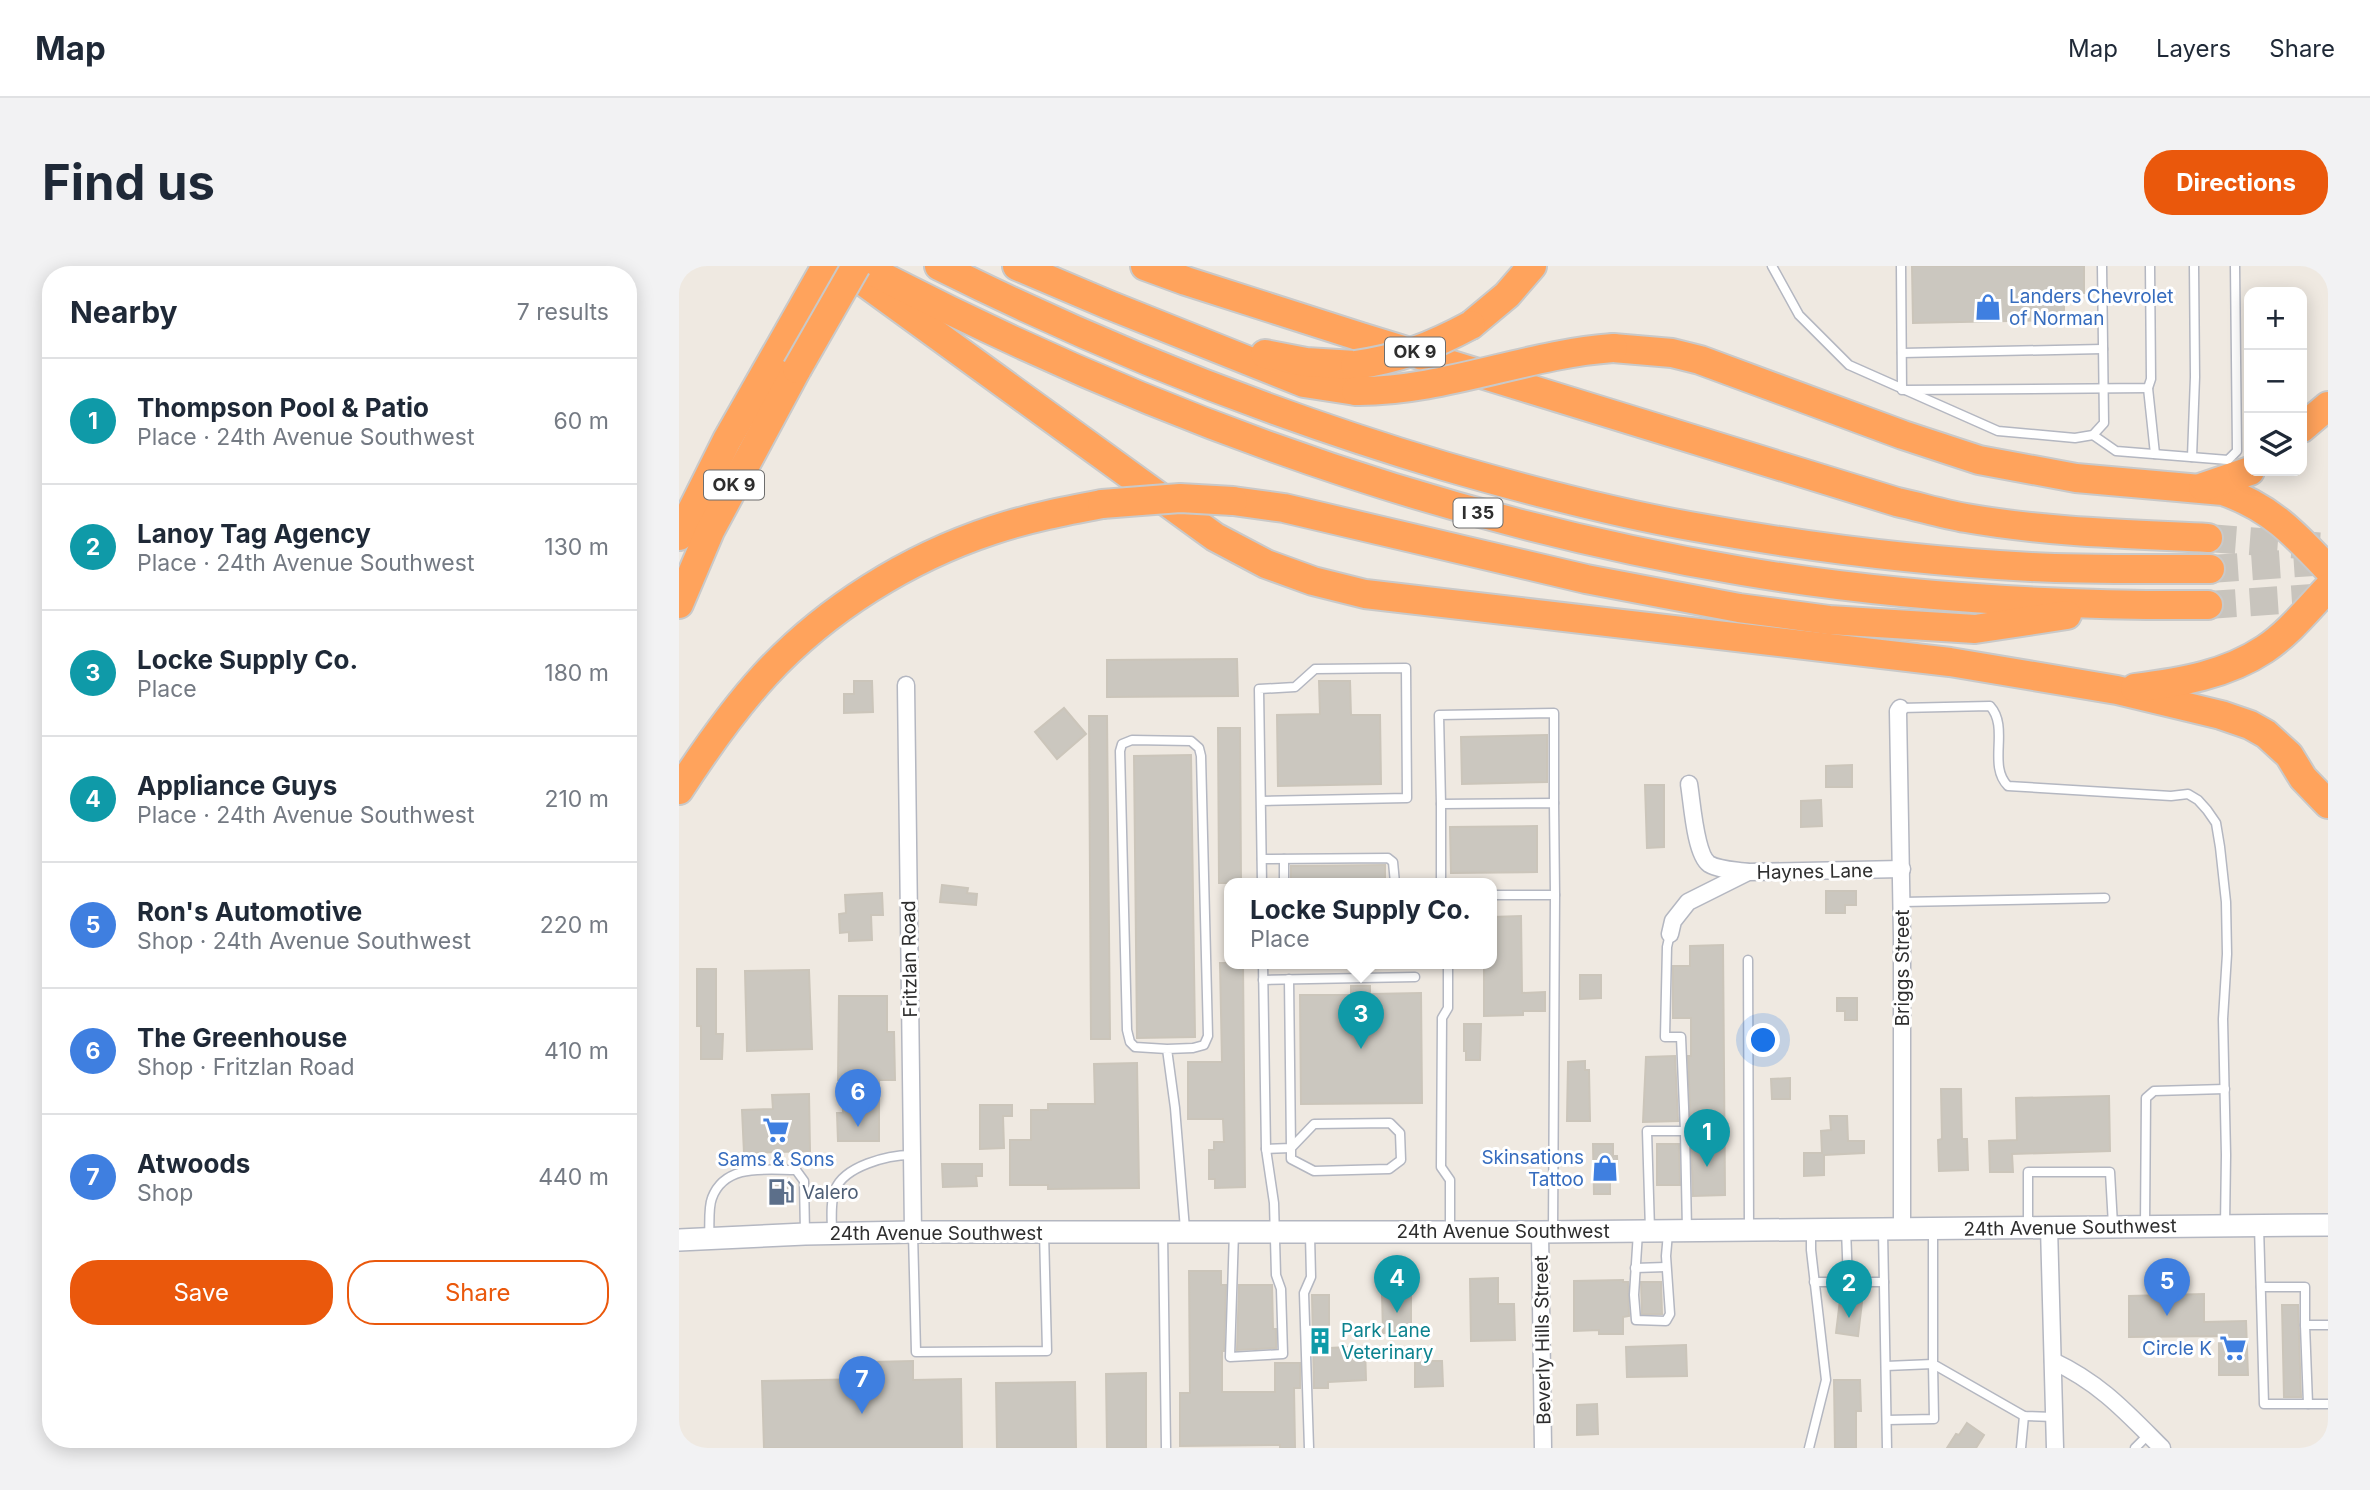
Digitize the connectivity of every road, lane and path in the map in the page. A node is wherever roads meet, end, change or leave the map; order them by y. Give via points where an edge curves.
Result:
1 (826, 266) edge
2 (842, 266) edge
3 (856, 266) edge
4 (863, 266) edge
5 (939, 266) edge
6 (1017, 266) edge
7 (1145, 266) edge
8 (1532, 266) edge
9 (1772, 266) edge
10 (1901, 266) edge
11 (2102, 266) edge
12 (2150, 266) edge
13 (2194, 266) edge
14 (2235, 266) edge
15 (2103, 349) junction
16 (1902, 353) junction
17 (789, 359) junction
18 (1355, 378) junction
19 (2148, 388) junction
20 (2104, 389) junction
21 (1902, 390) junction
22 (2328, 407) edge
23 (2307, 424) edge
24 (2093, 435) junction
25 (2155, 454) junction
26 (2192, 457) junction
27 (2244, 473) edge
28 (2200, 488) junction
29 (679, 536) edge
30 (2208, 538) tunnel mouth
31 (2210, 569) tunnel mouth
32 (2328, 569) edge
33 (2328, 588) edge
34 (679, 604) edge
35 (2134, 605) junction
36 (2208, 605) tunnel mouth
37 (906, 685) dead end
38 (2117, 690) junction
39 (1900, 708) joint
40 (1689, 783) dead end
41 (679, 790) edge
42 (1261, 802) junction
43 (1554, 803) junction
44 (1441, 804) junction
45 (2328, 804) edge
46 (1262, 859) junction
47 (1284, 859) junction
48 (1902, 869) junction
49 (1748, 872) junction
50 (1262, 878) edge
51 (1284, 878) edge
52 (1395, 878) edge
53 (1441, 878) edge
54 (1497, 895) edge
55 (1555, 895) junction
56 (2105, 898) dead end
57 (1902, 902) junction
58 (1670, 934) joint
59 (1748, 960) dead end
60 (1263, 969) edge
61 (1447, 969) edge
62 (1415, 977) dead end
63 (1289, 979) junction
64 (1263, 980) junction
65 (1167, 1049) junction
66 (2225, 1089) junction
67 (1685, 1131) junction
68 (1291, 1148) junction
69 (1266, 1149) junction
70 (911, 1154) junction
71 (2328, 1224) edge
72 (2145, 1225) junction
73 (2113, 1226) junction
74 (2225, 1226) junction
75 (2259, 1226) junction
76 (2039, 1227) junction
77 (1846, 1228) junction
78 (1892, 1228) junction
79 (1933, 1228) junction
80 (1811, 1229) junction
81 (1661, 1230) junction
82 (1749, 1230) junction
83 (913, 1232) junction
84 (1044, 1232) junction
85 (1163, 1232) junction
86 (1185, 1232) junction
87 (1234, 1232) junction
88 (1276, 1232) junction
89 (1310, 1232) junction
90 (1450, 1232) junction
91 (1547, 1232) junction
92 (832, 1233) junction
93 (805, 1234) junction
94 (679, 1240) edge
95 (709, 1240) junction
96 (1667, 1267) junction
97 (1636, 1268) junction
98 (1814, 1282) junction
99 (1848, 1282) junction
100 (1884, 1282) junction
101 (2261, 1287) junction
102 (2305, 1325) junction
103 (2328, 1325) edge
104 (2053, 1361) junction
105 (1933, 1364) junction
106 (1886, 1366) junction
107 (2308, 1404) junction
108 (2328, 1404) edge
109 (2024, 1416) junction
110 (2054, 1417) junction
111 (1887, 1420) junction
112 (2149, 1434) junction
113 (1166, 1448) edge
114 (1308, 1448) edge
115 (1543, 1448) edge
116 (1809, 1448) edge
117 (1887, 1448) edge
118 (2021, 1448) edge
119 (2055, 1448) edge
120 (2135, 1448) edge
121 (2162, 1448) edge

1 - 17 highway
2 - 38 highway via 1215,537 1266,565 1313,581 1365,594 1950,662
3 - 17 highway, OK 9, bridge
4 - 35 highway, I 35 via 947,310 1144,399 1423,498 1632,551 1743,571 2010,601
5 - 31 highway, I 35 via 1014,303 1234,396 1357,440 1621,512 1792,542 1918,557 2035,567
6 - 18 highway, OK 9 via 1109,305
7 - 30 highway via 1897,502 2023,526
8 - 18 highway, OK 9, bridge via 1471,325
9 - 21 lane via 1799,315 1849,365
10 - 16 lane
11 - 15 lane
12 - 19 lane
13 - 26 lane
14 - 26 lane via 2237,452 2228,460
15 - 16 lane
15 - 20 lane
16 - 21 lane
17 - 29 highway via 727,440
17 - 34 highway, OK 9
18 - 28 highway, bridge via 1406,388 1580,350 1672,353 1979,460 2076,478
19 - 20 lane
19 - 25 lane
20 - 21 lane
20 - 24 lane via 2104,423
21 - 24 lane via 1998,431 2075,438
22 - 23 highway
24 - 25 lane via 2116,450
25 - 26 lane
27 - 28 highway
28 - 32 highway via 2240,497 2272,514
33 - 38 highway via 2286,632 2243,661 2185,681
35 - 36 highway, I 35
35 - 41 highway, bridge via 1975,629 1829,620 1586,579 1284,508 1179,498 1102,505 991,531 934,555 855,599 766,674
37 - 70 street, Fritzlan Road
38 - 45 highway via 2221,715 2266,734
39 - 48 street, Briggs Street
39 - 66 lane via 1990,706 1999,719 1999,769 2008,786 2188,794 2213,816 2225,902
40 - 49 street via 1703,857 1716,867
42 - 42 lane via 1259,689 1295,687 1315,669 1406,668 1407,798
42 - 46 lane
43 - 44 lane
43 - 44 lane via 1554,713 1440,715
43 - 55 lane
44 - 53 lane
46 - 47 lane
46 - 50 lane
47 - 51 lane
47 - 52 lane via 1388,859 1393,862
48 - 49 street, Haynes Lane
48 - 57 street, Briggs Street
49 - 58 street, Haynes Lane via 1688,902 1673,921
54 - 55 lane
55 - 91 lane
56 - 57 lane
57 - 78 street, Briggs Street
58 - 67 lane via 1665,1037 1681,1037
59 - 82 lane
60 - 64 lane
61 - 90 lane via 1448,1008 1442,1018 1441,1167 1450,1180
62 - 63 lane
63 - 64 lane
63 - 68 lane
64 - 69 lane
65 - 65 lane via 1135,1047 1127,1030 1120,751 1122,744 1132,740 1191,741 1201,756 1208,1036 1204,1045
65 - 86 lane
66 - 72 lane via 2154,1091 2146,1098
66 - 74 lane
67 - 81 lane
67 - 81 lane via 1647,1132
68 - 68 lane via 1291,1159 1314,1171 1389,1169 1401,1160 1400,1133 1389,1123 1314,1124
68 - 69 lane
69 - 88 lane
70 - 83 street, Fritzlan Road
70 - 92 lane via 882,1157 841,1180 833,1196
71 - 75 main road, 24th Avenue Southwest
72 - 73 main road, 24th Avenue Southwest
72 - 74 main road, 24th Avenue Southwest
73 - 76 main road, 24th Avenue Southwest
73 - 76 lane via 2110,1172 2028,1172
74 - 75 main road, 24th Avenue Southwest
75 - 101 lane
76 - 79 main road, 24th Avenue Southwest
76 - 104 street
77 - 78 main road, 24th Avenue Southwest
77 - 80 main road, 24th Avenue Southwest
77 - 99 lane
78 - 79 main road, 24th Avenue Southwest
78 - 100 lane
79 - 105 lane
80 - 82 main road, 24th Avenue Southwest
80 - 98 lane
81 - 82 main road, 24th Avenue Southwest
81 - 91 main road, 24th Avenue Southwest
81 - 96 lane
81 - 97 lane
83 - 84 main road, 24th Avenue Southwest
83 - 84 lane via 916,1352 1047,1351
83 - 92 main road, 24th Avenue Southwest
84 - 85 main road, 24th Avenue Southwest
85 - 86 main road, 24th Avenue Southwest
85 - 113 lane
86 - 87 main road, 24th Avenue Southwest
87 - 88 main road, 24th Avenue Southwest
87 - 88 lane via 1230,1357 1283,1354
88 - 89 main road, 24th Avenue Southwest
89 - 90 main road, 24th Avenue Southwest
89 - 114 lane via 1311,1277 1304,1293
90 - 91 main road, 24th Avenue Southwest
91 - 115 street, Beverly Hills Street
92 - 93 main road, 24th Avenue Southwest
93 - 95 main road, 24th Avenue Southwest
93 - 95 lane via 804,1181 796,1170 746,1169 723,1180 711,1198
94 - 95 main road, 24th Avenue Southwest
96 - 97 lane
96 - 97 lane via 1670,1314 1666,1321 1653,1322 1636,1320
98 - 99 lane
98 - 116 lane via 1826,1380
99 - 100 lane
100 - 106 lane
101 - 102 lane via 2305,1287
101 - 107 lane via 2264,1404
102 - 103 lane
102 - 107 lane
104 - 110 street
104 - 112 street via 2107,1393
105 - 106 lane
105 - 109 lane
105 - 111 lane via 1934,1419
106 - 111 lane
107 - 108 lane
109 - 110 lane
109 - 118 lane
110 - 119 street
111 - 117 lane
112 - 120 lane
112 - 121 street

